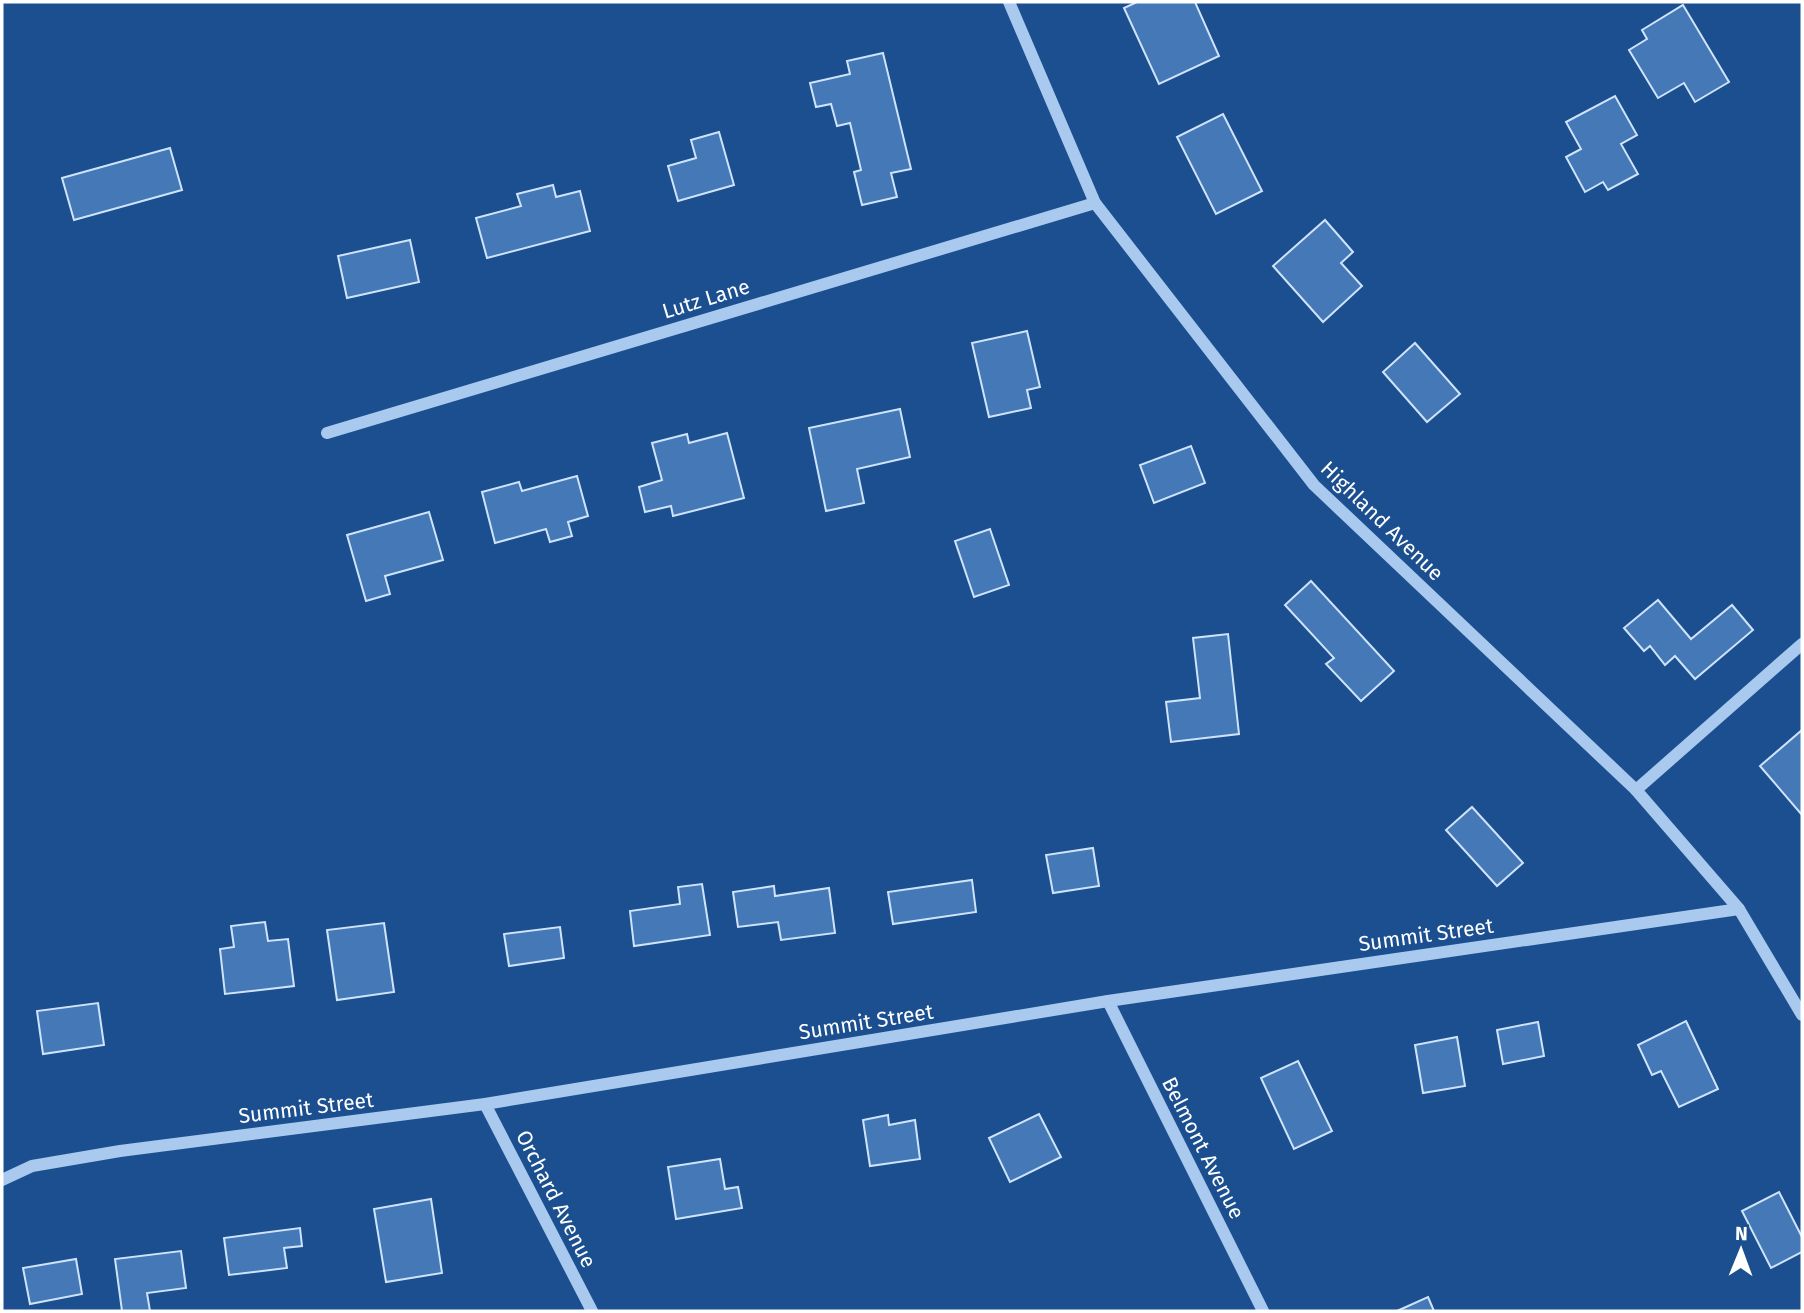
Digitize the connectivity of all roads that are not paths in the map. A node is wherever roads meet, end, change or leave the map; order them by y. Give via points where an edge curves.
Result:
1 (1009, 2) edge
2 (1095, 203) junction
3 (327, 433) dead end
4 (1802, 645) edge
5 (1636, 790) junction
6 (1739, 909) junction
7 (1108, 1002) junction
8 (1802, 1015) edge
9 (485, 1104) junction
10 (2, 1180) edge
11 (592, 1311) edge
12 (1263, 1311) edge

1 - 2 street, Highland Avenue
2 - 3 street, Lutz Lane
2 - 5 street, Highland Avenue via 1314,485
4 - 5 street
5 - 6 street, Highland Avenue
6 - 7 street, Summit Street
6 - 8 street, Highland Avenue
7 - 9 street, Summit Street
7 - 12 street, Belmont Avenue
9 - 10 street, Summit Street via 120,1151 32,1166
9 - 11 street, Orchard Avenue

